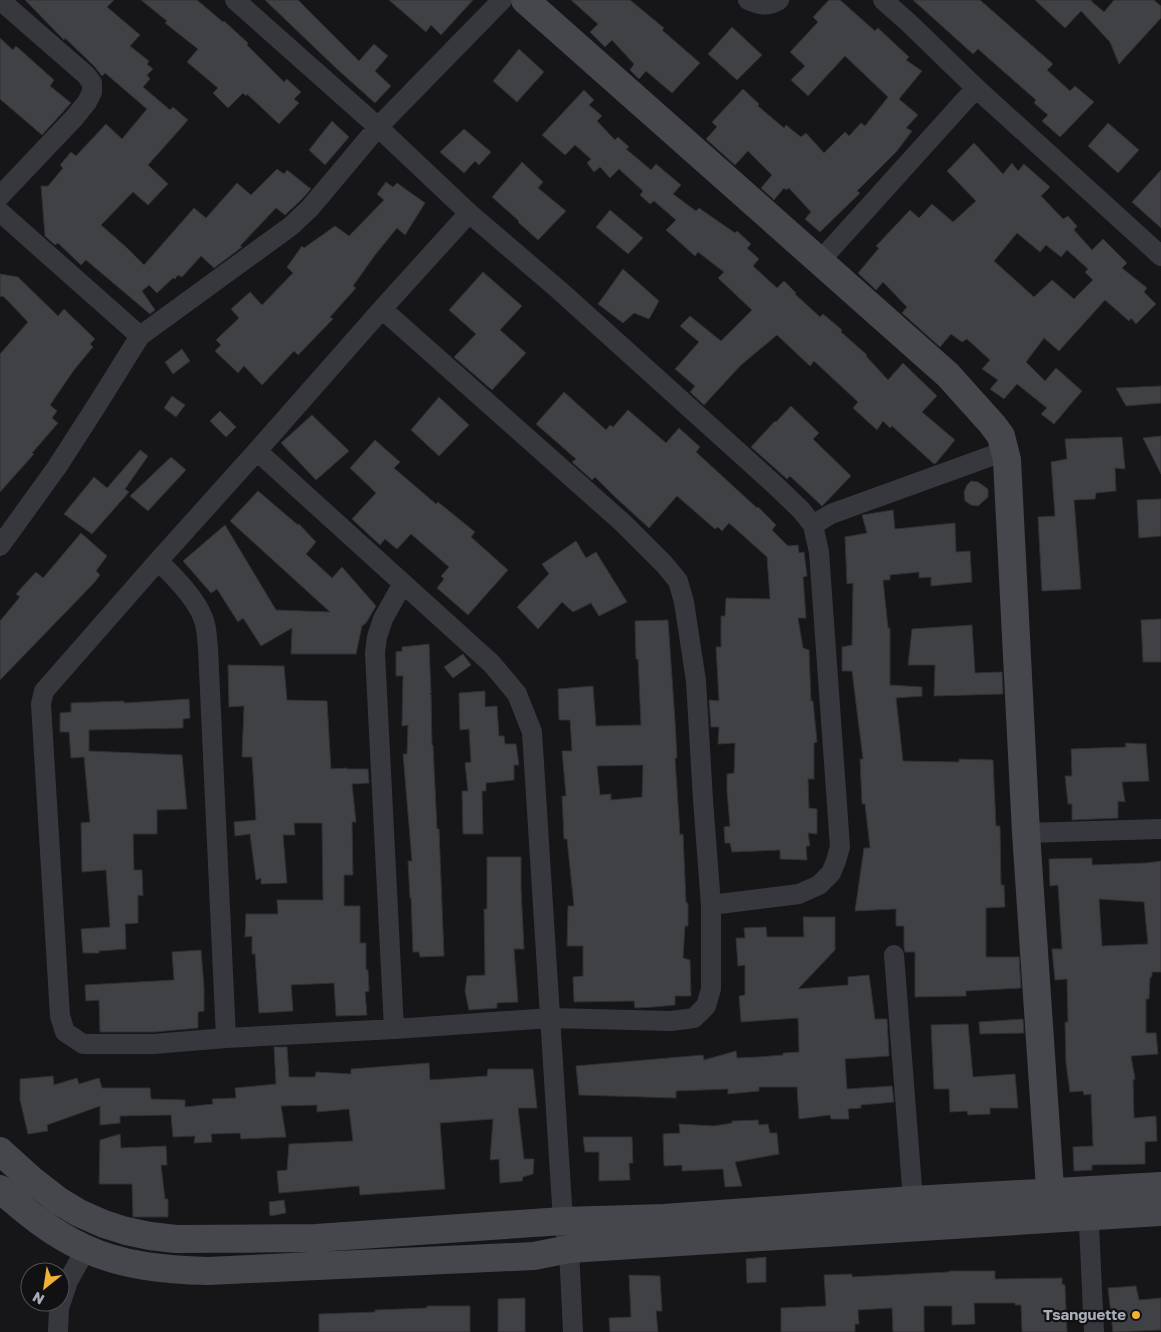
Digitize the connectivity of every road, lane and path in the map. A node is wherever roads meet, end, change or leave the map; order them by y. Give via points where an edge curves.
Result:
1 (0, 0) edge
2 (235, 0) edge
3 (502, 0) edge
4 (525, 0) edge
5 (748, 0) edge
6 (778, 0) edge
7 (883, 0) edge
8 (976, 88) junction
9 (378, 128) junction
10 (0, 196) edge
11 (0, 212) edge
12 (469, 213) junction
13 (1161, 256) edge
14 (819, 262) junction
15 (382, 309) junction
16 (140, 336) junction
17 (1005, 451) junction
18 (257, 452) junction
19 (812, 525) junction
20 (0, 546) edge
21 (158, 561) junction
22 (403, 583) junction
23 (1161, 829) edge
24 (1026, 833) junction
25 (712, 905) junction
26 (894, 955) dead end
27 (551, 1018) junction
28 (394, 1029) junction
29 (226, 1038) junction
30 (0, 1150) edge
31 (1161, 1186) edge
32 (0, 1189) edge
33 (913, 1200) junction
34 (1088, 1203) junction
35 (1051, 1206) junction
36 (1161, 1212) edge
37 (563, 1221) junction
38 (86, 1249) junction
39 (569, 1249) junction
40 (58, 1332) edge
41 (573, 1332) edge
42 (1094, 1332) edge

1 - 10 street via 86,76 92,84 92,92 75,117
2 - 9 street
3 - 9 street
4 - 14 main road
5 - 6 street via 762,6
7 - 8 street
8 - 13 street
8 - 14 street
9 - 12 street
9 - 16 street via 291,226
11 - 16 street
12 - 15 street
12 - 19 street via 775,485
14 - 17 main road via 948,375 992,424
15 - 18 street
15 - 25 street via 623,523 678,580 696,681
16 - 20 street via 62,460
17 - 19 street via 831,514
17 - 24 main road
18 - 21 street
18 - 22 street
19 - 25 street via 819,552 840,848 831,872 819,885 799,894
21 - 29 street via 196,605 205,623
21 - 29 street via 44,691 41,704 60,1016 65,1032 83,1044 153,1044
22 - 27 street via 492,664 518,694 532,732
22 - 28 street via 383,618 376,637 375,653
23 - 24 street
24 - 35 main road
25 - 27 street via 712,989 706,1006 694,1018 670,1021
26 - 33 street
27 - 28 street
27 - 37 street
28 - 29 street
30 - 37 main road via 59,1201 104,1224 158,1237 316,1238
31 - 34 main road
32 - 38 main road via 59,1235
33 - 35 main road
33 - 37 main road via 664,1218
34 - 35 main road
34 - 36 main road
34 - 42 street
35 - 39 main road
37 - 39 street
38 - 39 main road via 120,1261 155,1268 208,1271 534,1256
38 - 40 street via 68,1281 59,1308
39 - 41 street

